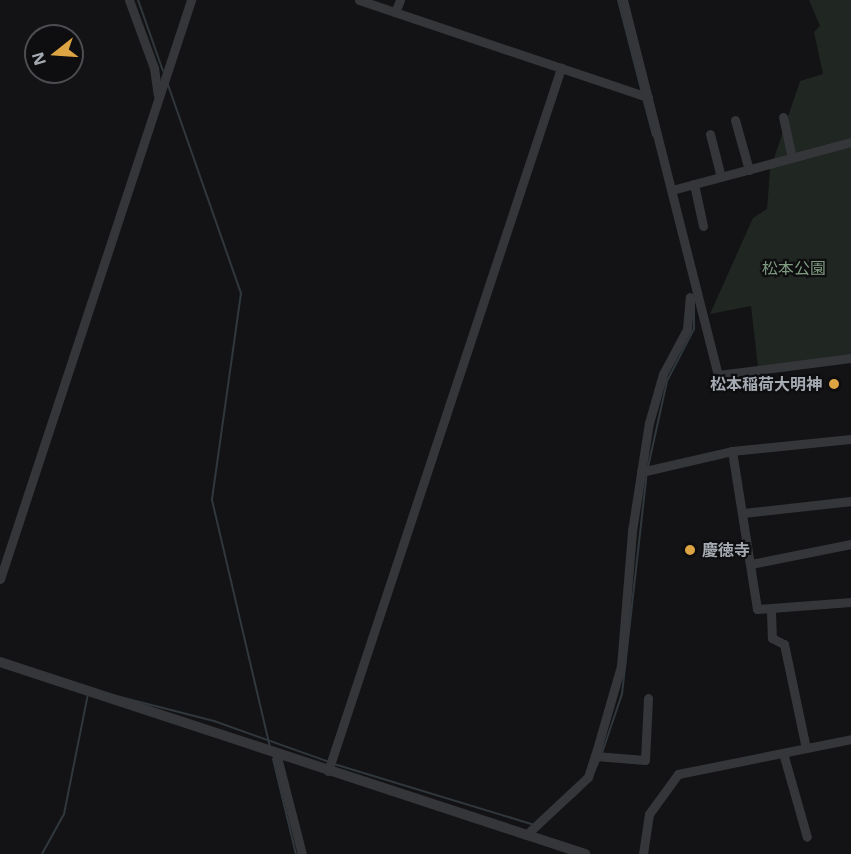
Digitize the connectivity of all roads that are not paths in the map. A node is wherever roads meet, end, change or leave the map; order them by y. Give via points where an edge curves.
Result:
1 (129, 0) edge
2 (191, 0) edge
3 (359, 0) edge
4 (400, 0) edge
5 (623, 0) edge
6 (395, 12) junction
7 (561, 68) junction
8 (159, 93) junction
9 (648, 97) junction
10 (783, 117) dead end
11 (735, 120) dead end
12 (710, 134) dead end
13 (851, 142) edge
14 (792, 158) junction
15 (748, 170) junction
16 (721, 177) junction
17 (694, 184) junction
18 (672, 190) junction
19 (703, 226) dead end
20 (690, 297) dead end
21 (851, 358) edge
22 (851, 439) edge
23 (732, 451) junction
24 (641, 472) junction
25 (851, 501) edge
26 (743, 513) junction
27 (851, 544) edge
28 (751, 564) junction
29 (0, 579) edge
30 (851, 602) edge
31 (771, 612) junction
32 (0, 662) edge
33 (648, 698) dead end
34 (851, 739) edge
35 (806, 748) junction
36 (276, 753) junction
37 (783, 753) junction
38 (595, 756) junction
39 (328, 771) junction
40 (526, 835) junction
41 (807, 837) dead end
42 (302, 854) edge
43 (585, 854) edge
44 (643, 854) edge

1 - 8 street
2 - 8 street
3 - 6 street
4 - 6 street
5 - 9 street
6 - 7 street
7 - 9 street
7 - 39 street
8 - 29 street
9 - 18 street
10 - 14 street
11 - 15 street
12 - 16 street
13 - 14 street
14 - 15 street
15 - 16 street
16 - 17 street
17 - 18 street
17 - 19 street
18 - 21 street via 718,375
20 - 24 street via 690,321 655,398
22 - 23 street
23 - 24 street
23 - 26 street
24 - 38 street via 621,666
25 - 26 street
26 - 28 street
27 - 28 street
28 - 31 street via 757,609
30 - 31 street
31 - 35 street via 772,638 784,644
32 - 36 street
33 - 38 street via 645,760
34 - 35 street
35 - 37 street
36 - 39 street
36 - 42 street
37 - 41 street
37 - 44 street via 678,774 649,814
38 - 40 street via 588,777
39 - 40 street
40 - 43 street

